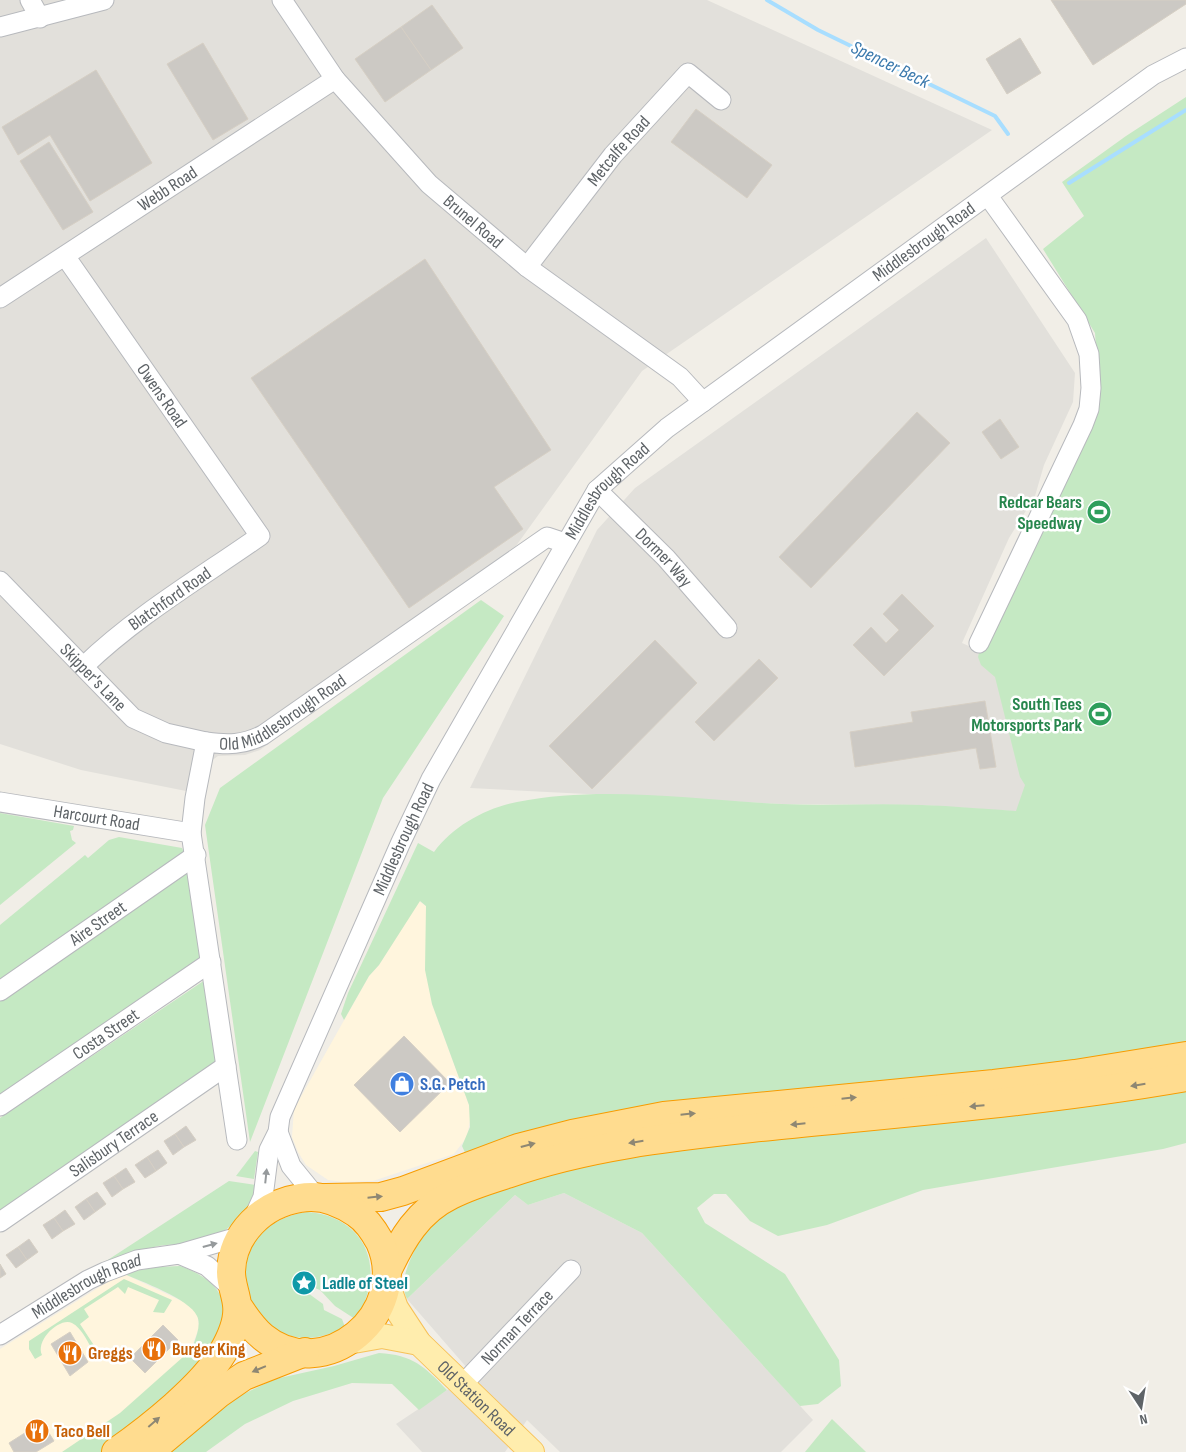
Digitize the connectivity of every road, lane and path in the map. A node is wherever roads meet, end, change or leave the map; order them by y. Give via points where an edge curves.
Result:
1 (30, 0) edge
2 (104, 0) edge
3 (282, 0) edge
4 (40, 18) junction
5 (0, 27) edge
6 (1186, 58) edge
7 (335, 78) junction
8 (721, 100) dead end
9 (988, 196) junction
10 (65, 256) junction
11 (527, 267) junction
12 (0, 298) edge
13 (704, 402) junction
14 (597, 490) junction
15 (260, 536) joint
16 (566, 542) junction
17 (0, 581) edge
18 (727, 628) dead end
19 (979, 643) dead end
20 (84, 666) junction
21 (206, 742) junction
22 (0, 802) edge
23 (192, 833) junction
24 (196, 855) junction
25 (211, 962) junction
26 (0, 991) edge
27 (1186, 1056) edge
28 (226, 1066) junction
29 (1186, 1077) edge
30 (0, 1106) edge
31 (278, 1132) junction
32 (237, 1140) dead end
33 (322, 1198) junction
34 (0, 1222) edge
35 (247, 1228) junction
36 (179, 1254) junction
37 (571, 1270) dead end
38 (387, 1277) junction
39 (235, 1297) junction
40 (0, 1335) edge
41 (348, 1342) junction
42 (419, 1343) junction
43 (305, 1352) junction
44 (462, 1385) junction
45 (525, 1450) edge
46 (116, 1452) edge
47 (149, 1452) edge

1 - 4 street
2 - 4 street
3 - 7 street, Brunel Road
4 - 5 street
6 - 9 street, Middlesbrough Road via 1153,75
7 - 10 street, Webb Road
7 - 11 street, Brunel Road via 429,184
8 - 11 street, Metcalfe Road via 688,73 613,155
9 - 13 street, Middlesbrough Road
9 - 19 street via 1077,320 1089,354 1092,388 1083,425
10 - 12 street, Webb Road
10 - 15 street, Owens Road
11 - 13 street, Brunel Road via 680,377
13 - 14 street, Middlesbrough Road via 667,428
14 - 16 street, Middlesbrough Road
14 - 18 street, Dormer Way via 666,558
15 - 20 street, Blatchford Road via 123,632
16 - 21 street, Old Middlesbrough Road via 547,537 263,735 232,745
16 - 31 street, Middlesbrough Road via 431,779 284,1108
17 - 20 street, Skipper's Lane
20 - 21 street, Skipper's Lane via 133,718 166,733
21 - 23 street, Old Middlesbrough Road
22 - 23 street, Harcourt Road
23 - 24 street, Old Middlesbrough Road
24 - 25 street, Old Middlesbrough Road
24 - 26 street, Aire Street
25 - 28 street, Old Middlesbrough Road
25 - 30 street, Costa Street
33 -> 27 highway via 382,1197 518,1148 664,1116 1066,1075
28 - 32 street, Old Middlesbrough Road
28 - 34 street, Salisbury Terrace
29 -> 38 highway via 1010,1103 657,1138 572,1154 450,1195 424,1212 406,1233
31 - 33 street via 291,1166
35 -> 31 street, Middlesbrough Road via 263,1197 269,1150
33 - 35 highway via 306,1196 286,1200 268,1208
33 - 38 highway via 345,1205 362,1217 381,1245
36 -> 35 street, Middlesbrough Road
35 - 39 highway via 234,1254 231,1272
36 - 39 street via 207,1266
36 - 40 street, Middlesbrough Road via 137,1260 88,1280
37 - 44 street, Norman Terrace
38 - 41 highway via 383,1300 374,1317
38 - 42 main road, Old Station Road via 396,1308
39 - 43 highway via 248,1324 264,1338 284,1348
46 -> 39 highway via 214,1366 235,1324
41 - 42 main road via 382,1336
41 - 43 highway via 327,1350
42 - 44 main road, Old Station Road
43 -> 47 highway via 244,1376
44 - 45 main road, Old Station Road

